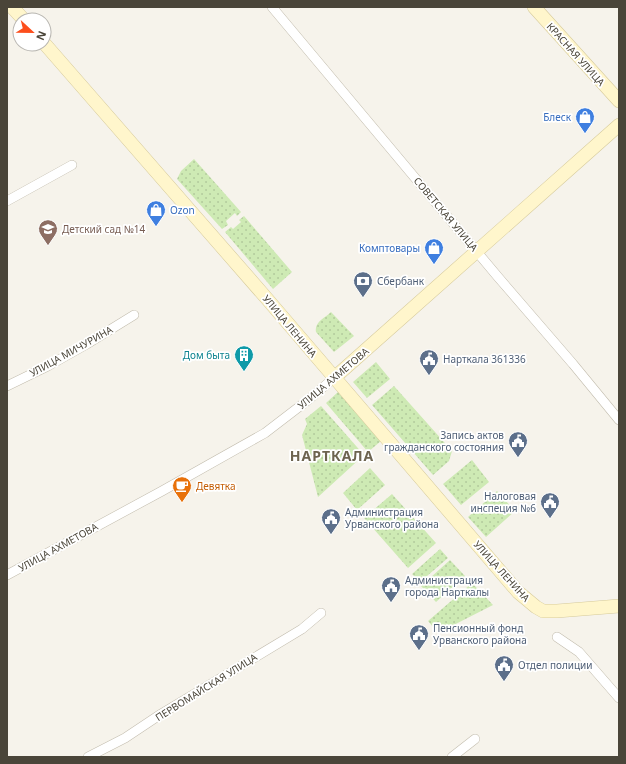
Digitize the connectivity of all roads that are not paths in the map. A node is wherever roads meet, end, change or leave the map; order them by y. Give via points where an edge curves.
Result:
1 (272, 7) edge
2 (534, 7) edge
3 (52, 52) edge
4 (619, 101) edge
5 (619, 125) edge
6 (72, 165) dead end
7 (7, 202) edge
8 (478, 252) junction
9 (134, 315) dead end
10 (334, 378) junction
11 (7, 386) edge
12 (619, 420) edge
13 (7, 575) edge
14 (619, 606) edge
15 (321, 613) dead end
16 (557, 637) dead end
17 (619, 698) edge
18 (475, 739) dead end
19 (88, 757) edge
20 (452, 757) edge

1 - 8 street, СОВЕТСКАЯ УЛИЦА
2 - 4 street, КРАСНАЯ УЛИЦА
3 - 10 street, УЛИЦА ЛЕНИНА
5 - 8 street, УЛИЦА АХМЕТОВА
6 - 7 street
8 - 10 street, УЛИЦА АХМЕТОВА
8 - 12 street, СОВЕТСКАЯ УЛИЦА
9 - 11 street, УЛИЦА МИЧУРИНА via 48,366
10 - 13 street, УЛИЦА АХМЕТОВА via 259,436
10 - 14 street, УЛИЦА ЛЕНИНА via 518,592 536,607 557,611
15 - 19 street, ПЕРВОМАЙСКАЯ УЛИЦА via 302,628 126,738
16 - 17 street via 579,652
18 - 20 street

